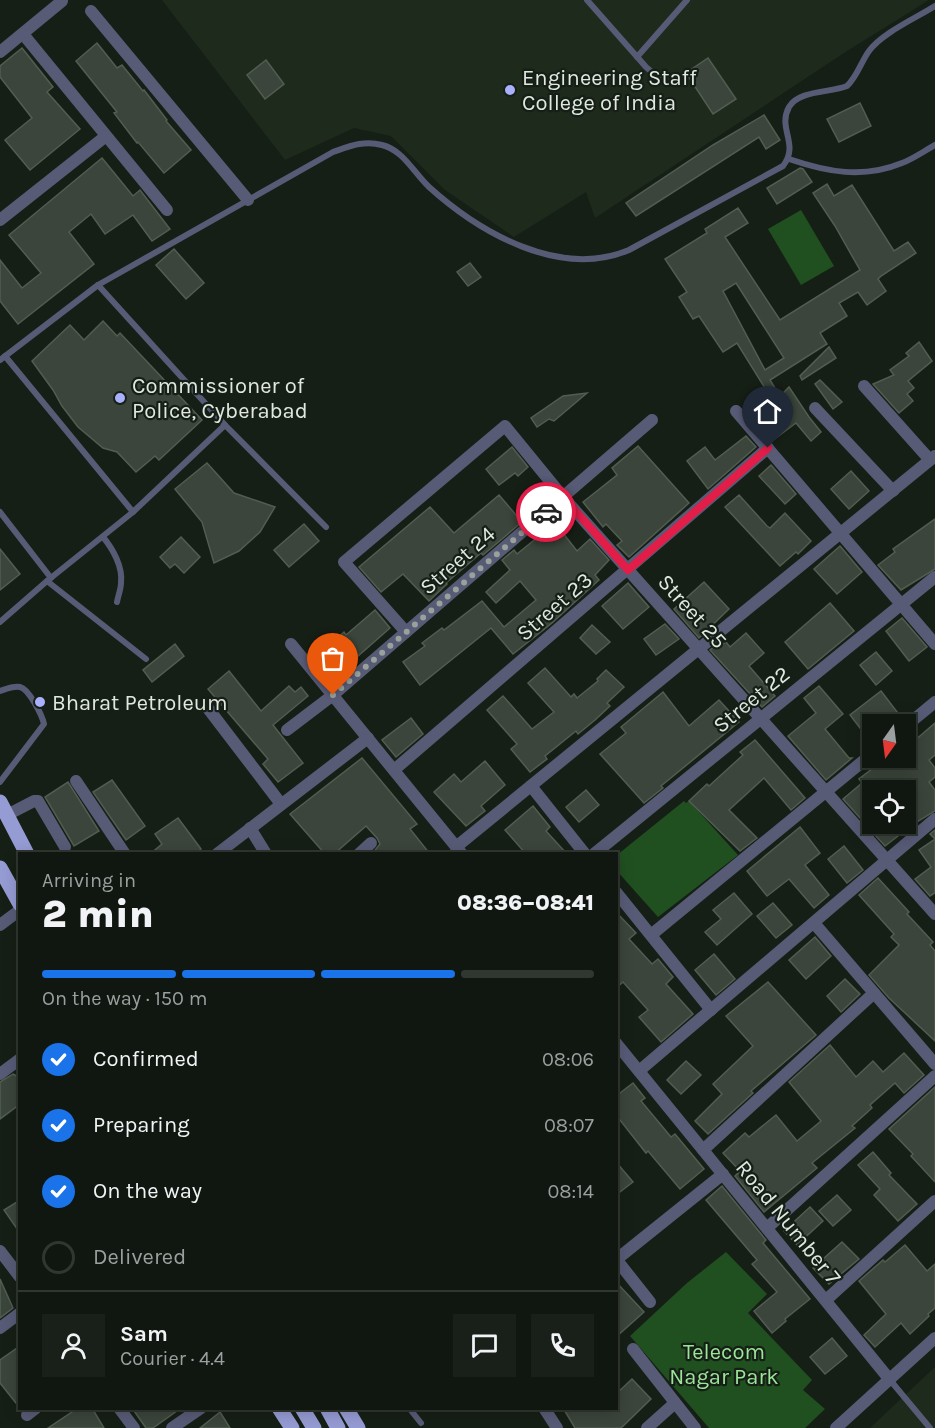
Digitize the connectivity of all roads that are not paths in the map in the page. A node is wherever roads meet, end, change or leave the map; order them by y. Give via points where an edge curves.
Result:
1 (587, 0) edge
2 (687, 0) edge
3 (62, 2) dead end
4 (935, 6) edge
5 (91, 11) dead end
6 (23, 34) junction
7 (0, 52) edge
8 (637, 57) junction
9 (660, 75) dead end
10 (106, 136) junction
11 (935, 145) edge
12 (789, 159) junction
13 (248, 200) junction
14 (167, 210) dead end
15 (0, 220) edge
16 (98, 285) junction
17 (3, 358) edge
18 (864, 386) dead end
19 (815, 408) dead end
20 (736, 411) dead end
21 (652, 420) dead end
22 (225, 425) junction
23 (768, 448) junction
24 (933, 458) edge
25 (892, 491) junction
26 (563, 497) junction
27 (0, 512) edge
28 (133, 512) junction
29 (326, 527) dead end
30 (841, 533) junction
31 (103, 537) junction
32 (628, 570) junction
33 (935, 578) edge
34 (49, 580) junction
35 (117, 602) dead end
36 (902, 605) junction
37 (0, 622) edge
38 (406, 632) junction
39 (291, 644) dead end
40 (935, 644) edge
41 (699, 650) junction
42 (146, 659) dead end
43 (0, 691) edge
44 (333, 695) junction
45 (935, 702) edge
46 (207, 706) dead end
47 (760, 718) junction
48 (916, 718) edge
49 (287, 730) dead end
50 (368, 738) junction
51 (862, 762) edge
52 (394, 770) junction
53 (76, 781) dead end
54 (0, 782) edge
55 (531, 786) junction
56 (825, 792) junction
57 (281, 804) junction
58 (3, 808) edge
59 (935, 819) edge
60 (250, 828) junction
61 (371, 843) dead end
62 (65, 848) dead end
63 (459, 850) edge
64 (26, 852) edge
65 (124, 852) edge
66 (220, 852) edge
67 (265, 852) edge
68 (361, 852) edge
69 (583, 852) edge
70 (596, 852) edge
71 (887, 861) junction
72 (0, 868) edge
73 (618, 894) edge
74 (18, 900) edge
75 (18, 911) edge
76 (935, 915) edge
77 (814, 923) junction
78 (0, 924) edge
79 (651, 935) junction
80 (874, 993) junction
81 (711, 1010) junction
82 (618, 1045) edge
83 (18, 1060) edge
84 (935, 1064) edge
85 (639, 1071) junction
86 (0, 1074) edge
87 (935, 1076) edge
88 (703, 1150) junction
89 (723, 1174) junction
90 (935, 1201) edge
91 (767, 1228) junction
92 (0, 1251) edge
93 (618, 1258) edge
94 (618, 1260) edge
95 (18, 1274) edge
96 (826, 1300) junction
97 (650, 1302) dead end
98 (18, 1314) edge
99 (0, 1328) edge
100 (935, 1338) edge
101 (633, 1349) dead end
102 (890, 1380) junction
103 (675, 1403) junction
104 (120, 1410) edge
105 (198, 1410) edge
106 (280, 1410) edge
107 (303, 1410) edge
108 (328, 1410) edge
109 (347, 1410) edge
110 (411, 1410) edge
111 (545, 1410) edge
112 (421, 1423) dead end
113 (134, 1428) edge
114 (172, 1428) edge
115 (292, 1428) edge
116 (314, 1428) edge
117 (338, 1428) edge
118 (358, 1428) edge
119 (557, 1428) edge
120 (647, 1428) edge
121 (695, 1428) edge
122 (836, 1428) edge
123 (930, 1428) edge

1 - 8 lane
2 - 8 lane
3 - 6 street
4 - 12 lane via 882,38 870,49 847,86 791,103 786,117
5 - 13 street
6 - 7 street
6 - 10 street
8 - 9 lane
10 - 14 street
10 - 15 street
11 - 12 lane via 902,163 866,173 835,172
12 - 13 lane via 778,170 611,258 581,259 538,253 500,237 461,212 394,149 382,145 363,142 333,152
13 - 16 lane
16 - 17 lane
16 - 22 lane
17 - 28 lane
18 - 24 street
19 - 25 street
20 - 23 street
21 - 26 street, Street 24
22 - 28 lane
22 - 29 lane
23 - 30 street
23 - 32 street, Street 23
24 - 25 street
25 - 30 street
26 - 32 street, Street 25
26 - 38 street, Street 24
26 - 38 street, Street 25 via 505,426 382,529 344,562
27 - 34 lane
28 - 31 lane
30 - 36 street
30 - 41 street
31 - 34 lane
31 - 35 lane via 111,546 122,581
32 - 41 street, Street 25
32 - 52 street, Street 23
33 - 36 street, Street 22
34 - 37 lane
34 - 42 lane
36 - 40 street
36 - 47 street, Street 22
38 - 44 street, Street 24
39 - 44 street
41 - 47 street, Street 25
41 - 55 street
43 - 54 lane via 14,687 27,690 44,724
44 - 49 street, Street 24
44 - 50 street
45 - 48 street
46 - 57 street
47 - 56 street, Street 25
47 - 70 street, Street 22
50 - 52 street
50 - 57 street
51 - 56 street
52 - 63 street
53 - 65 street
55 - 63 street
55 - 69 street
56 - 71 street, Street 25
56 - 79 street
57 - 60 street
58 - 62 street via 38,801
58 - 64 main road
59 - 71 street
60 - 66 street
60 - 67 street
61 - 68 street
71 - 76 street, Street 25
71 - 77 street
72 - 74 main road
73 - 79 street
75 - 78 street
77 - 80 street
77 - 81 street
79 - 81 street
80 - 84 street
80 - 88 street
81 - 85 street
82 - 85 street, Road Number 7
83 - 86 street
85 - 88 street, Road Number 7
87 - 91 street
88 - 89 street, Road Number 7
89 - 91 street, Road Number 7
89 - 93 street
90 - 96 street
91 - 96 street, Road Number 7
92 - 95 street
94 - 97 street
96 - 102 street, Road Number 7
98 - 99 street
100 - 102 street
101 - 103 street
102 - 122 street
102 - 123 lane, Road Number 7
103 - 120 street
103 - 121 street
104 - 113 street
105 - 114 street
106 - 115 main road
107 - 116 main road
108 - 117 main road
109 - 118 main road
110 - 112 lane
111 - 119 street

